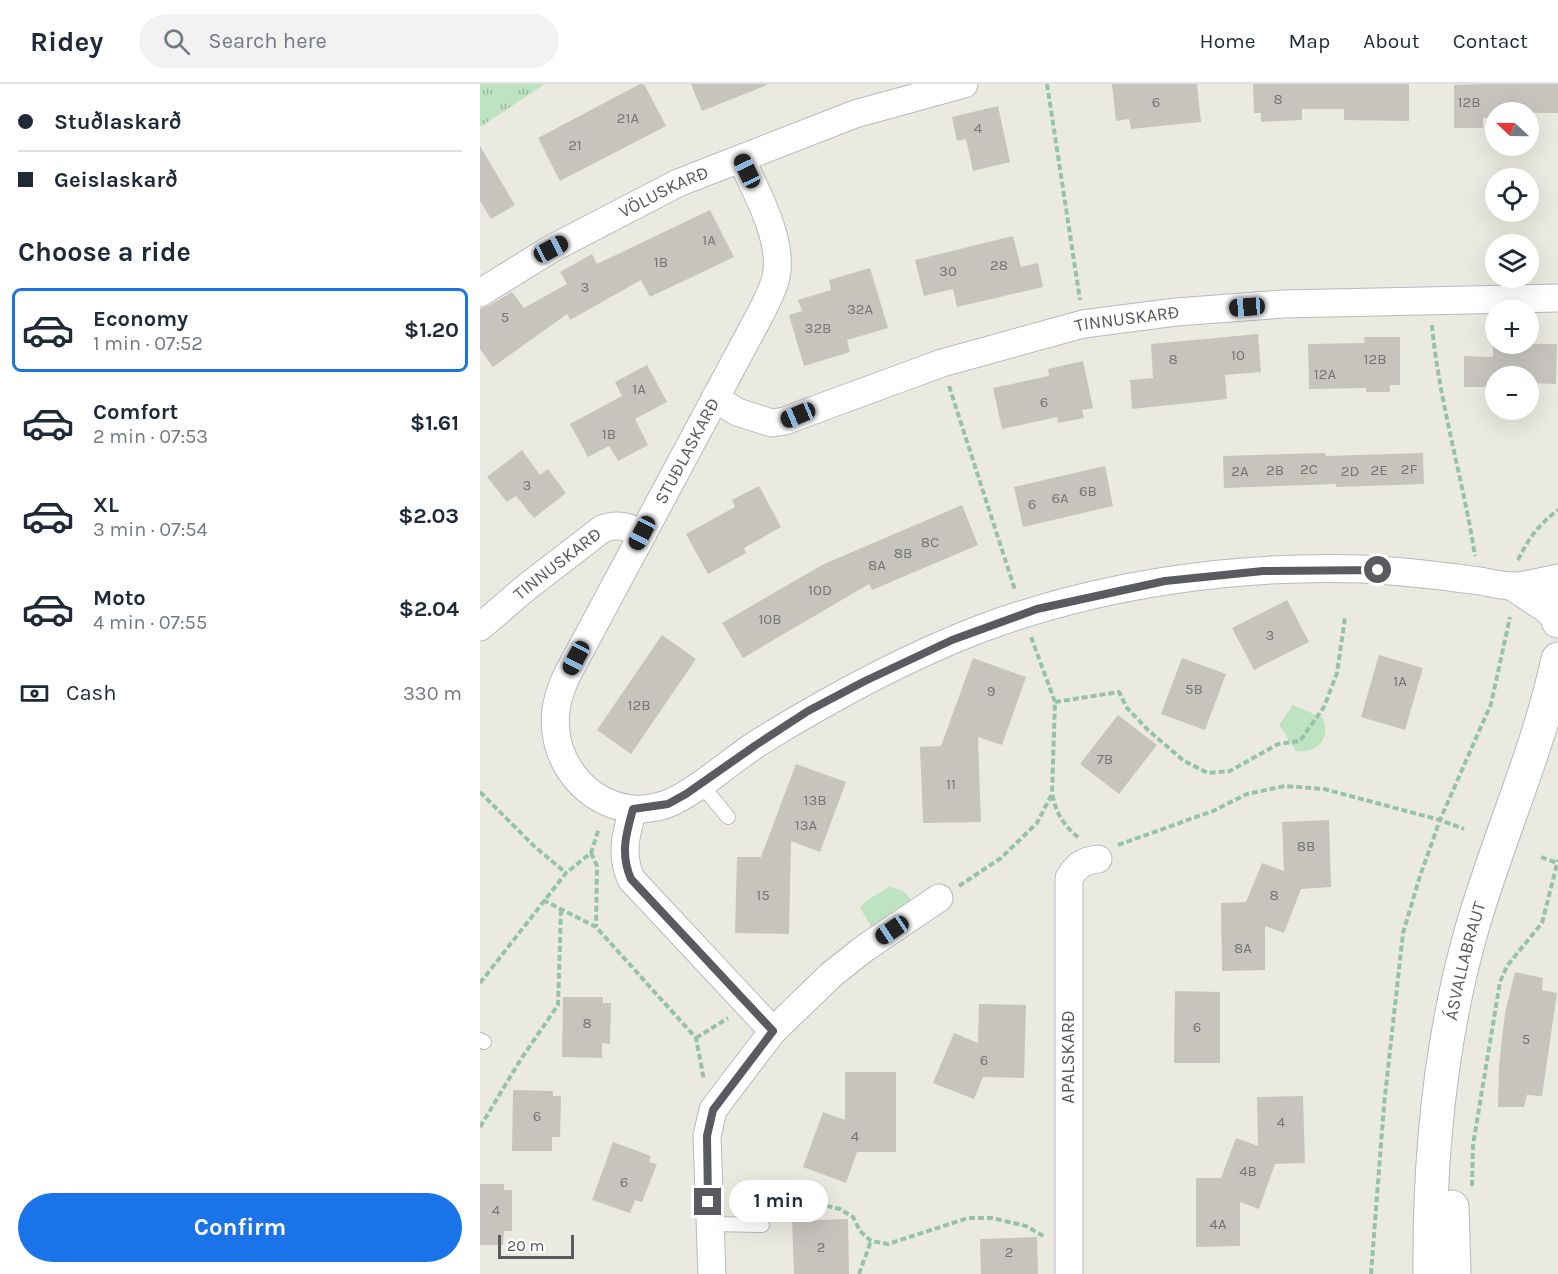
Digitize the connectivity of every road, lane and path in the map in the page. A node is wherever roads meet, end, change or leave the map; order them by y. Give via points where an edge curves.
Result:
1 (964, 84) edge
2 (1047, 84) edge
3 (741, 159) junction
4 (1076, 268) dead end
5 (480, 293) edge
6 (1558, 298) edge
7 (1434, 348) dead end
8 (715, 398) junction
9 (957, 413) dead end
10 (1558, 510) edge
11 (642, 533) junction
12 (1558, 578) edge
13 (1478, 581) junction
14 (1512, 589) junction
15 (1558, 599) edge
16 (1022, 615) junction
17 (1345, 618) dead end
18 (1558, 621) edge
19 (480, 627) edge
20 (1558, 659) edge
21 (1055, 702) junction
22 (1558, 748) edge
23 (700, 783) junction
24 (480, 792) edge
25 (1052, 793) junction
26 (608, 801) junction
27 (633, 809) junction
28 (728, 817) dead end
29 (1440, 820) junction
30 (1464, 829) dead end
31 (1100, 849) junction
32 (591, 853) junction
33 (1541, 857) dead end
34 (1558, 862) edge
35 (566, 873) junction
36 (939, 898) joint
37 (543, 900) junction
38 (561, 909) junction
39 (596, 927) junction
40 (480, 983) edge
41 (748, 1005) junction
42 (773, 1031) junction
43 (696, 1038) junction
44 (717, 1105) junction
45 (480, 1127) edge
46 (1472, 1189) dead end
47 (762, 1204) dead end
48 (708, 1224) junction
49 (762, 1225) dead end
50 (871, 1241) junction
51 (1069, 1263) edge
52 (712, 1274) edge
53 (859, 1274) edge
54 (1371, 1274) edge
55 (1430, 1274) edge
56 (1454, 1274) edge

1 - 3 street, VÖLUSKARÐ via 855,114
2 - 4 path
3 - 5 street, VÖLUSKARÐ via 678,183 613,216
3 - 8 street, STUÐLASKARÐ via 768,220 777,248 777,271 762,311
6 - 8 street, TINNUSKARÐ via 1284,304 1083,324 942,363 772,423 737,411
7 - 13 path
8 - 11 street, STUÐLASKARÐ
9 - 16 path
10 - 14 path via 1541,522 1528,541
11 - 19 street, TINNUSKARÐ via 623,525 602,529
11 - 26 street, STUÐLASKARÐ via 566,677 556,709 557,742 569,770 589,793
12 - 14 street, STUÐLASKARÐ
13 - 14 street, STUÐLASKARÐ
13 - 16 street, STUÐLASKARÐ via 1359,569 1263,571 1165,581
14 - 18 street, STUÐLASKARÐ
14 - 29 path via 1491,704
15 - 18 main road
16 - 21 path
16 - 23 street, STUÐLASKARÐ via 952,640 865,681 808,711
17 - 21 path via 1336,673 1324,707 1300,741 1278,744 1230,771 1208,773 1184,761 1127,708 1119,692
20 - 55 main road, ÁSVALLABRAUT via 1537,741 1470,933 1452,1013 1435,1146
21 - 25 path
22 - 56 main road, ÁSVALLABRAUT via 1538,793 1486,957 1458,1123 1452,1211
23 - 27 street, STUÐLASKARÐ via 668,804
23 - 28 lane
24 - 35 path
25 - 31 path via 1060,819 1069,830
25 - 36 path via 1037,823 1001,858
26 - 27 street, STUÐLASKARÐ
26 - 32 path
27 - 41 street via 624,848 631,879
29 - 30 path
29 - 31 path via 1324,789 1286,786 1248,794 1122,845
29 - 54 path via 1403,933 1383,1105
31 - 51 street, APALSKARÐ via 1076,866 1069,878
32 - 35 path
32 - 39 path via 597,866
33 - 34 path
34 - 46 path via 1542,923 1507,966 1500,982 1473,1145
35 - 37 path
36 - 42 street via 832,974
37 - 38 path
37 - 40 path
38 - 39 path
38 - 45 path via 558,1005
39 - 43 path
41 - 42 street
41 - 43 path
42 - 44 street
43 - 44 path via 707,1089
44 - 48 street via 707,1136
47 - 50 path via 811,1202 840,1209 853,1217
48 - 49 lane
48 - 52 street
50 - 51 path via 888,1244 968,1218 992,1218 1026,1226
50 - 53 path

